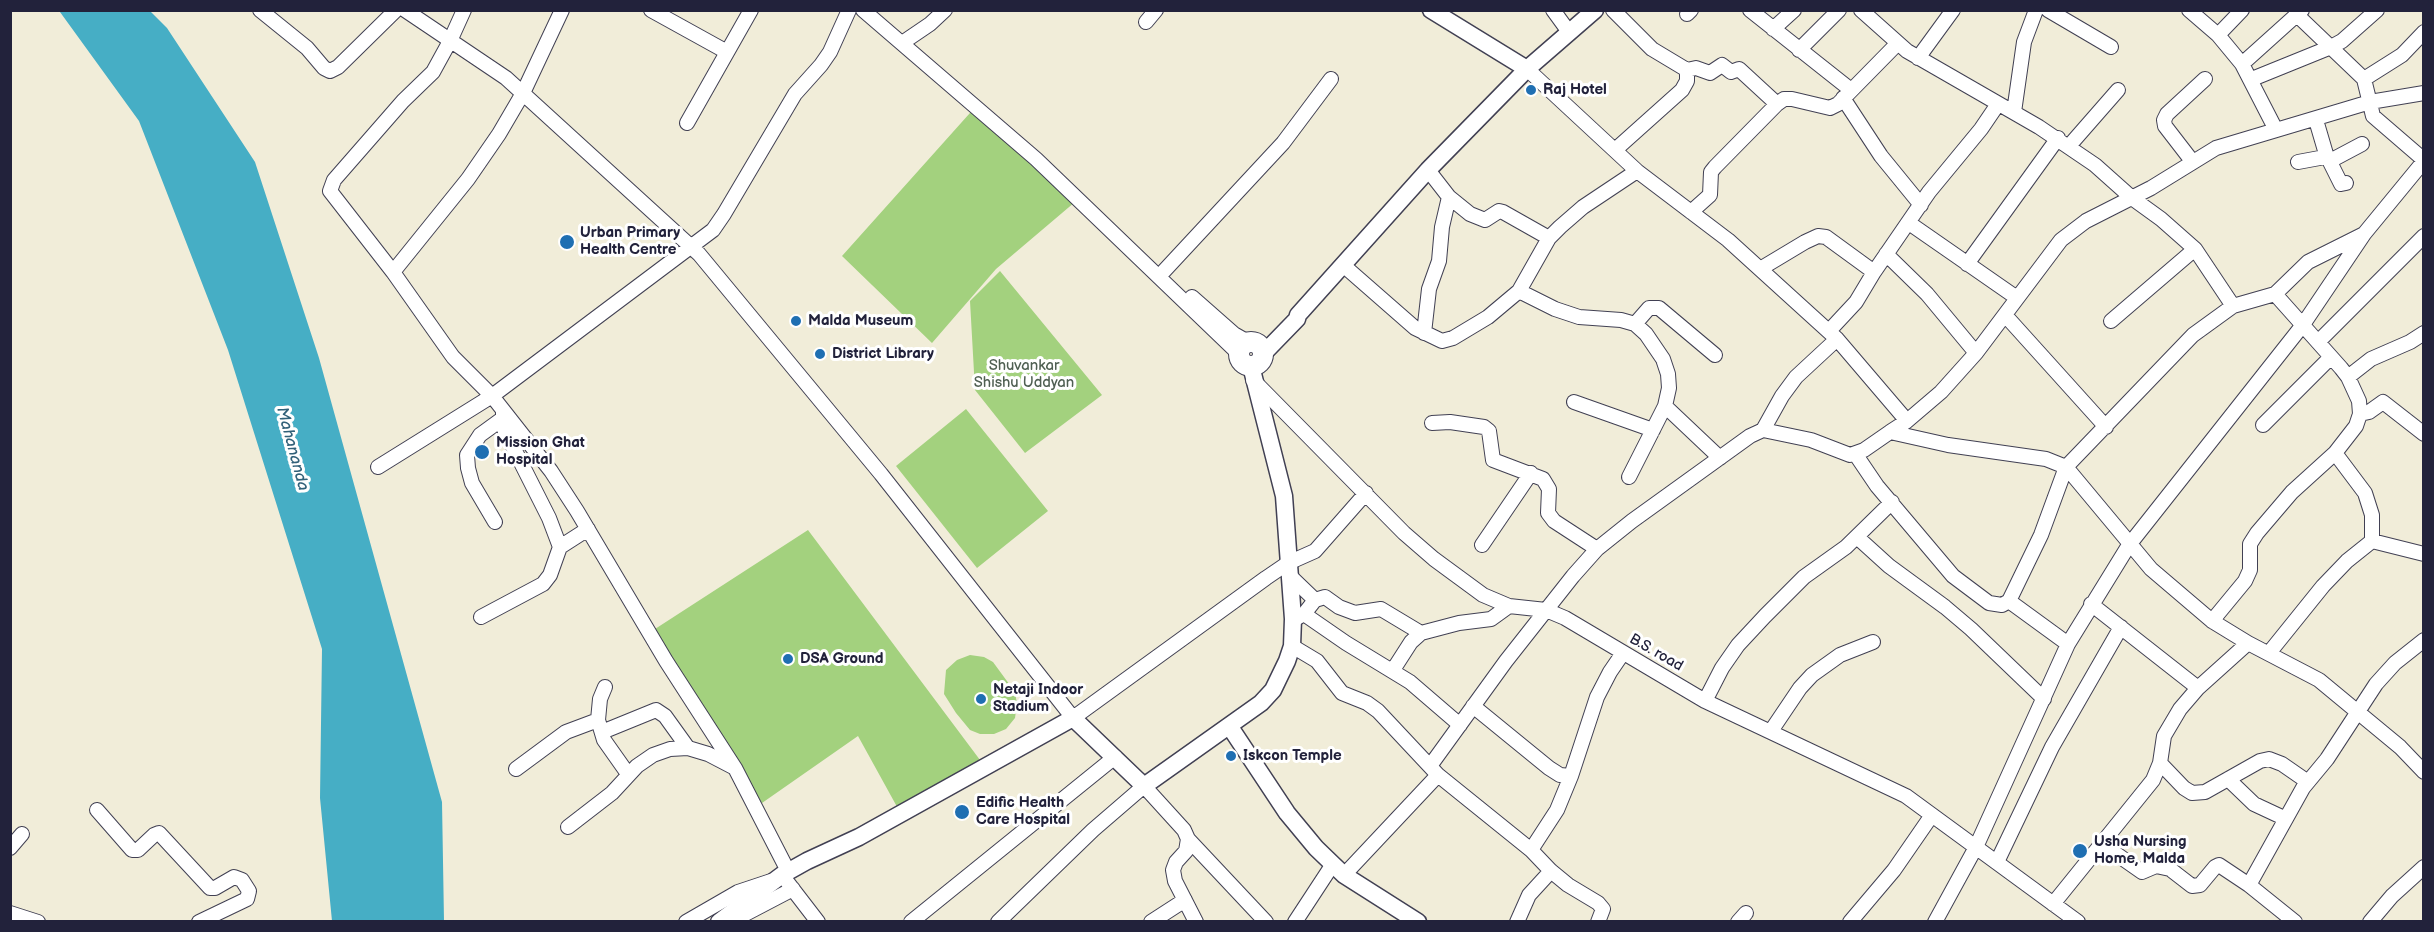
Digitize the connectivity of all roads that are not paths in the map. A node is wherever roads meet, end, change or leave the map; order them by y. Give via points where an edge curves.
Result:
1 (260, 10) edge
2 (396, 10) edge
3 (405, 10) edge
4 (464, 10) edge
5 (561, 10) edge
6 (651, 10) edge
7 (751, 10) edge
8 (849, 10) edge
9 (863, 10) edge
10 (945, 10) edge
11 (1156, 10) edge
12 (1431, 10) edge
13 (1553, 10) edge
14 (1595, 10) edge
15 (1613, 10) edge
16 (1750, 10) edge
17 (1794, 10) edge
18 (1839, 10) edge
19 (1953, 10) edge
20 (2036, 10) edge
21 (2049, 10) edge
22 (2189, 10) edge
23 (2242, 10) edge
24 (2377, 10) edge
25 (2300, 13) edge
26 (1870, 14) edge
27 (1146, 22) dead end
28 (1773, 29) junction
29 (2424, 32) edge
30 (1569, 33) junction
31 (2218, 35) junction
32 (899, 38) junction
33 (450, 41) junction
34 (1897, 44) junction
35 (2111, 46) dead end
36 (2331, 47) junction
37 (1799, 50) junction
38 (727, 52) junction
39 (1918, 58) junction
40 (2242, 64) junction
41 (1527, 69) junction
42 (1687, 70) junction
43 (1331, 79) dead end
44 (2205, 79) dead end
45 (2364, 79) junction
46 (2252, 80) junction
47 (2118, 90) dead end
48 (524, 93) junction
49 (2424, 93) edge
50 (1847, 94) junction
51 (2370, 102) junction
52 (1777, 104) junction
53 (1998, 104) junction
54 (2014, 112) junction
55 (2316, 120) junction
56 (687, 123) dead end
57 (2276, 130) junction
58 (2063, 142) junction
59 (2362, 144) dead end
60 (1615, 150) junction
61 (2328, 157) junction
62 (2192, 161) junction
63 (2424, 161) edge
64 (2298, 162) dead end
65 (1428, 170) junction
66 (1637, 171) junction
67 (2346, 183) dead end
68 (1449, 198) junction
69 (2132, 198) junction
70 (1921, 205) junction
71 (1692, 212) junction
72 (1909, 222) junction
73 (2364, 234) junction
74 (2424, 236) edge
75 (1549, 238) junction
76 (690, 246) junction
77 (2195, 249) junction
78 (1886, 254) junction
79 (1967, 264) junction
80 (1343, 265) junction
81 (1760, 269) junction
82 (1164, 271) junction
83 (393, 272) junction
84 (1874, 272) junction
85 (1519, 291) junction
86 (2275, 294) junction
87 (2017, 298) junction
88 (2233, 306) junction
89 (2005, 315) junction
90 (2111, 321) dead end
91 (1635, 324) junction
92 (2302, 326) junction
93 (1424, 333) junction
94 (2424, 333) edge
95 (1833, 335) junction
96 (2318, 342) junction
97 (1976, 353) junction
98 (1715, 355) dead end
99 (2331, 357) junction
100 (1251, 361) junction
101 (2348, 377) junction
102 (492, 396) junction
103 (1574, 402) dead end
104 (1665, 406) junction
105 (502, 414) junction
106 (2360, 414) junction
107 (1908, 421) junction
108 (1432, 423) dead end
109 (2263, 425) dead end
110 (2106, 427) junction
111 (1653, 430) junction
112 (1763, 430) junction
113 (1890, 432) junction
114 (2424, 434) edge
115 (2335, 453) junction
116 (1856, 454) junction
117 (1720, 458) junction
118 (378, 467) dead end
119 (2066, 467) junction
120 (1531, 473) junction
121 (1629, 477) dead end
122 (1366, 493) junction
123 (1892, 502) junction
124 (495, 522) dead end
125 (588, 529) junction
126 (1857, 537) junction
127 (2372, 541) junction
128 (1482, 545) dead end
129 (2129, 545) junction
130 (560, 547) junction
131 (1597, 549) junction
132 (2424, 554) edge
133 (1288, 569) junction
134 (1315, 600) junction
135 (2009, 601) junction
136 (2091, 604) junction
137 (1509, 606) junction
138 (1546, 610) junction
139 (1298, 616) junction
140 (481, 617) dead end
141 (2212, 621) junction
142 (2121, 627) junction
143 (1421, 633) junction
144 (2424, 640) edge
145 (1873, 642) dead end
146 (2248, 643) junction
147 (2068, 644) junction
148 (1292, 646) junction
149 (1623, 653) junction
150 (2269, 653) junction
151 (1393, 670) junction
152 (605, 687) dead end
153 (2199, 688) junction
154 (2044, 699) junction
155 (1705, 701) junction
156 (1473, 706) junction
157 (2359, 713) junction
158 (1073, 718) junction
159 (1460, 725) junction
160 (600, 726) junction
161 (1230, 727) junction
162 (1771, 731) junction
163 (688, 748) junction
164 (1115, 757) junction
165 (2160, 764) junction
166 (735, 768) junction
167 (516, 769) dead end
168 (1434, 771) junction
169 (2424, 772) edge
170 (628, 774) junction
171 (1571, 776) junction
172 (2228, 779) junction
173 (2308, 782) junction
174 (1144, 786) junction
175 (97, 810) dead end
176 (1932, 815) junction
177 (2284, 818) junction
178 (568, 826) dead end
179 (22, 834) dead end
180 (1188, 839) junction
181 (2102, 844) junction
182 (1976, 847) junction
183 (10, 848) edge
184 (1531, 850) junction
185 (1997, 862) junction
186 (2424, 867) edge
187 (1338, 869) junction
188 (1551, 871) junction
189 (782, 876) junction
190 (2249, 885) junction
191 (793, 889) junction
192 (1185, 900) junction
193 (2053, 904) junction
194 (10, 913) edge
195 (727, 918) edge
196 (38, 921) edge
197 (199, 921) edge
198 (686, 921) edge
199 (818, 921) edge
200 (911, 921) edge
201 (998, 921) edge
202 (1151, 921) edge
203 (1196, 921) edge
204 (1266, 921) edge
205 (1295, 921) edge
206 (1418, 921) edge
207 (1517, 921) edge
208 (1598, 921) edge
209 (1850, 921) edge
210 (1935, 921) edge
211 (2078, 921) edge
212 (2295, 921) edge
213 (2370, 921) edge

1 - 2 street via 330,71
3 - 33 street
4 - 33 street
5 - 48 street
6 - 38 street
7 - 38 street
8 - 76 street via 830,52 795,94 724,214 713,230
9 - 32 street
10 - 32 street via 930,24
11 - 27 street
12 - 41 main road
13 - 30 street
14 - 30 main road
15 - 42 street via 1652,49
16 - 28 street
17 - 28 street
18 - 37 street
19 - 39 street
20 - 54 street via 2024,42
21 - 35 street
22 - 31 street
23 - 31 street
24 - 36 street
25 - 36 street
25 - 40 street
26 - 34 street
28 - 37 street
29 - 45 street via 2402,55
30 - 41 main road
31 - 40 street
32 - 82 street via 946,70 987,105
32 - 100 street via 897,41 1035,159
33 - 48 street
33 - 83 street via 432,72 330,189
34 - 39 street
34 - 50 street
36 - 45 street
36 - 46 street
37 - 50 street
38 - 56 street
39 - 53 street
40 - 46 street
41 - 60 street
41 - 65 main road
42 - 52 street via 1696,68 1710,73 1722,65 1731,72 1739,69
42 - 60 street via 1682,90
43 - 82 street via 1283,143
44 - 62 street via 2164,120
45 - 51 street
46 - 57 street
47 - 58 street
48 - 76 street
48 - 83 street via 468,179
49 - 51 street
50 - 52 street via 1830,108 1792,99
50 - 70 street via 1881,156
51 - 55 street
51 - 63 street via 2373,116
52 - 71 street via 1711,172 1712,191
53 - 54 street
53 - 70 street
54 - 58 street
55 - 57 street
55 - 61 street
57 - 62 street via 2216,148
58 - 69 street
58 - 79 street
59 - 61 street
60 - 66 street
61 - 64 street
61 - 67 street via 2341,184
62 - 69 street
63 - 73 street
65 - 68 street
65 - 80 main road
66 - 71 street
66 - 75 street via 1583,207
68 - 75 street via 1482,220 1503,212
68 - 93 street
69 - 77 street
69 - 87 street via 2086,221 2061,240
70 - 72 street
71 - 81 street
72 - 78 street
72 - 79 street
73 - 86 street via 2308,262
73 - 92 street
74 - 96 street
75 - 85 street
76 - 102 street
76 - 158 street via 879,472
77 - 88 street
77 - 90 street
78 - 84 street
78 - 97 street via 1927,294
79 - 87 street
80 - 93 street
80 - 100 main road
81 - 84 street via 1818,236 1826,237
81 - 95 street
82 - 100 street via 1234,334
83 - 102 street via 453,357
84 - 95 street
85 - 91 street via 1579,317
85 - 93 street via 1488,317 1453,338 1443,341
86 - 88 street
86 - 92 street
87 - 89 street
88 - 110 street via 2193,335
89 - 97 street
89 - 110 street
91 - 98 street via 1649,308 1659,308
91 - 104 street via 1663,359 1669,388
92 - 96 street
92 - 129 street
94 - 101 street via 2382,353
95 - 107 street
95 - 112 street via 1782,396
96 - 99 street
97 - 107 street
99 - 101 street
99 - 109 street
100 - 122 street, B.S. road
100 - 133 main road via 1284,518
101 - 106 street via 2359,401
102 - 105 street
102 - 118 street
103 - 111 street
104 - 111 street
104 - 117 street
105 - 124 street via 467,454 472,483
105 - 125 street via 551,471
105 - 130 street via 503,427
106 - 114 street via 2383,402
106 - 115 street
107 - 113 street
108 - 120 street via 1484,427 1489,431 1493,460
110 - 119 street
111 - 121 street
112 - 116 street
112 - 117 street
113 - 116 street
113 - 119 street via 2046,459
115 - 127 street via 2365,493 2372,515
115 - 141 street via 2292,492 2257,533 2250,544 2250,570 2245,581
116 - 123 street
117 - 131 street
119 - 129 street
119 - 135 street via 2041,535
120 - 128 street
120 - 131 street via 1548,483 1548,513 1554,520
122 - 133 street via 1315,551
122 - 137 street, B.S. road via 1434,559 1483,595
123 - 126 street
123 - 135 street via 1953,576 1989,603 2002,606
125 - 130 street
125 - 166 street
126 - 154 street via 1971,629
126 - 155 street via 1804,577 1745,638 1722,668
127 - 132 street
127 - 150 street via 2323,586
129 - 136 street
129 - 141 street
130 - 140 street via 543,584
131 - 138 street
133 - 134 street
133 - 139 main road
133 - 158 street
134 - 139 street
134 - 143 street via 1325,597 1354,613 1381,609
135 - 147 street
136 - 142 street
136 - 147 street
137 - 138 street, B.S. road
137 - 143 street via 1491,619
138 - 149 street, B.S. road
138 - 156 street
139 - 148 main road
139 - 151 street
141 - 146 street
142 - 153 street
142 - 185 street via 2052,747
143 - 151 street
144 - 157 street via 2376,684
145 - 162 street via 1840,655 1812,675
146 - 150 street
146 - 153 street
147 - 154 street
148 - 161 main road via 1273,690
148 - 168 street via 1317,661 1342,693 1378,711
149 - 155 street, B.S. road
149 - 171 street via 1597,697
150 - 157 street via 2319,680
151 - 159 street
152 - 160 street via 600,699
153 - 165 street via 2170,723 2160,751
154 - 182 street
155 - 162 street, B.S. road
156 - 159 street
156 - 171 street via 1549,768
157 - 169 street
157 - 173 street
158 - 164 main road
158 - 189 main road
159 - 168 street
160 - 163 street via 656,710 665,716
160 - 167 street via 566,732
160 - 170 street
161 - 174 main road
161 - 187 main road via 1287,813
162 - 176 street, B.S. road via 1906,796
163 - 166 street
163 - 170 street via 653,755
164 - 174 main road
164 - 200 street
165 - 172 street via 2192,793 2205,792
165 - 181 street via 2142,796
166 - 189 street
168 - 184 street
168 - 187 street via 1393,825
170 - 178 street via 612,793
171 - 184 street via 1557,810
172 - 173 street via 2269,759
172 - 177 street via 2254,804
173 - 177 street
174 - 180 street
174 - 201 street
175 - 197 street via 132,850 138,850 159,833 210,888 234,877 242,880 249,891 247,899
176 - 182 street, B.S. road
176 - 209 street via 1894,870
177 - 190 street
179 - 183 street
180 - 192 street via 1186,851 1173,870
180 - 204 street
181 - 190 street via 2138,870 2170,868 2192,886 2200,885 2219,865
181 - 193 street
182 - 185 street, B.S. road
182 - 210 street
184 - 188 street
185 - 193 street, B.S. road
186 - 213 street
187 - 205 street
187 - 206 main road
188 - 207 street via 1529,895
188 - 208 street via 1598,903 1603,909
189 - 191 street
189 - 195 main road
189 - 198 street via 738,892
190 - 212 street
191 - 195 street
191 - 199 street
192 - 202 street
192 - 203 street
193 - 211 street, B.S. road
194 - 196 street

